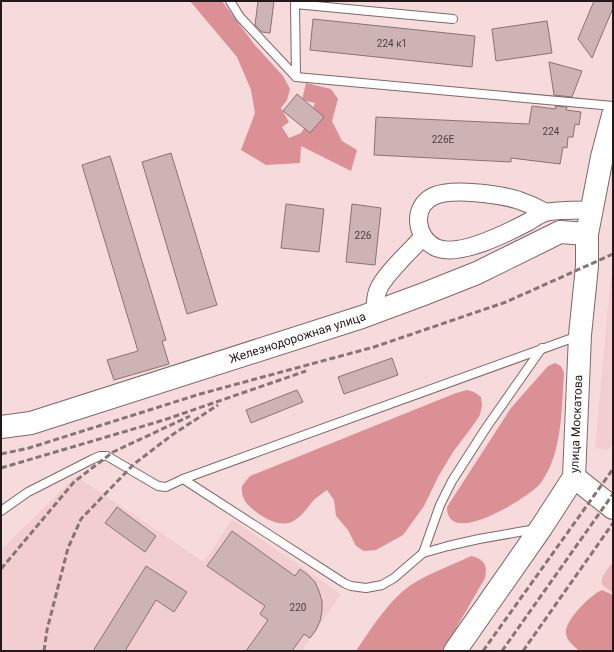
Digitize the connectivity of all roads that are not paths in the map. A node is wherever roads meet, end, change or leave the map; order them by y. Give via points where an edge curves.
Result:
1 (230, 1) edge
2 (295, 3) edge
3 (453, 19) dead end
4 (296, 77) junction
5 (613, 106) edge
6 (613, 115) edge
7 (592, 210) junction
8 (545, 212) junction
9 (587, 234) junction
10 (423, 237) junction
11 (375, 312) junction
12 (580, 335) junction
13 (542, 348) junction
14 (1, 427) edge
15 (574, 477) junction
16 (183, 479) junction
17 (613, 508) edge
18 (1, 511) edge
19 (541, 528) junction
20 (423, 553) junction
21 (455, 651) edge

1 - 4 lane via 240,17
2 - 3 lane
2 - 4 lane
4 - 5 lane
6 - 7 main road, улица Москатова
7 - 8 street
7 - 9 main road, улица Москатова
8 - 10 street via 506,232 462,249 436,248
8 - 10 street via 506,197 468,192 438,194 424,203 419,211 417,219
9 - 11 main road, Железнодорожная улица via 560,232 477,272
9 - 12 main road, улица Москатова via 587,266
10 - 11 street via 384,279 376,295
11 - 14 main road, Железнодорожная улица via 32,423
12 - 13 lane
12 - 15 main road, улица Москатова
13 - 16 lane
13 - 20 lane via 452,481 440,505
15 - 17 main road
15 - 19 main road, улица Москатова
16 - 18 lane via 166,487 158,486 114,459 100,456 28,492
16 - 20 lane via 351,586 366,588 382,585
19 - 20 lane via 479,539
19 - 21 main road, улица Москатова

